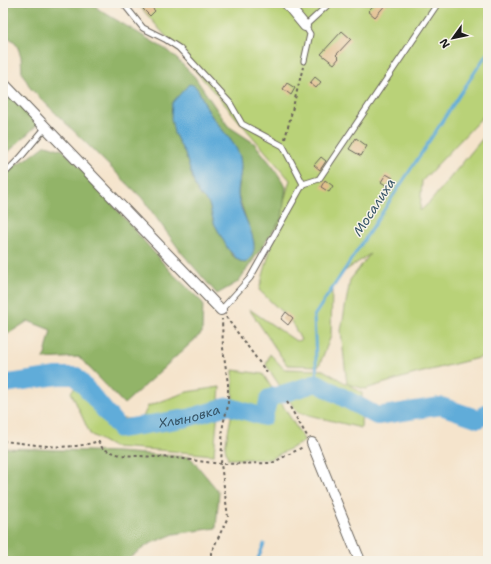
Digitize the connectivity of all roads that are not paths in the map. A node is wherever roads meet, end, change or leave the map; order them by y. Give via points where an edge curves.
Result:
1 (123, 3) edge
2 (286, 3) edge
3 (330, 3) edge
4 (438, 3) edge
5 (305, 26) junction
6 (304, 61) road end
7 (3, 83) edge
8 (46, 127) junction
9 (3, 175) edge
10 (303, 184) junction
11 (221, 310) joint
12 (312, 443) road end
13 (360, 561) edge

1 - 10 lane via 143,28 178,48 230,103 242,124 283,146
2 - 5 street
3 - 5 lane
4 - 10 lane via 319,179
5 - 6 lane via 310,34
7 - 8 street
8 - 9 lane
8 - 11 street
10 - 11 lane via 250,278
12 - 13 street

